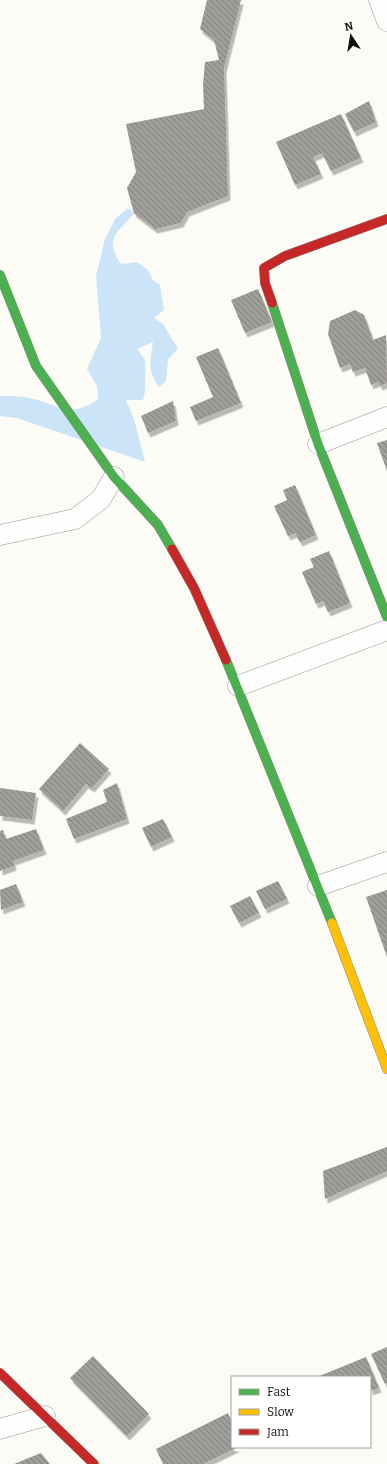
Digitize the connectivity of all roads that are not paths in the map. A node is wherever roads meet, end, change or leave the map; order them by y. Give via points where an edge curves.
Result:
1 (379, 0) edge
2 (387, 21) edge
3 (387, 219) edge
4 (0, 275) edge
5 (387, 417) edge
6 (318, 444) junction
7 (114, 477) junction
8 (0, 535) edge
9 (387, 617) edge
10 (387, 630) edge
11 (238, 686) junction
12 (387, 862) edge
13 (318, 886) junction
14 (387, 1069) edge
15 (0, 1374) edge
16 (45, 1416) junction
17 (0, 1429) edge
18 (94, 1464) edge

1 - 2 street
3 - 6 street via 285,256 264,268 265,282
4 - 7 street via 36,366
5 - 6 street
6 - 9 street
7 - 8 street via 101,499 74,519
7 - 11 street via 158,525 194,588
10 - 11 street
11 - 13 street
12 - 13 street
13 - 14 street
15 - 16 street
16 - 17 street
16 - 18 street

